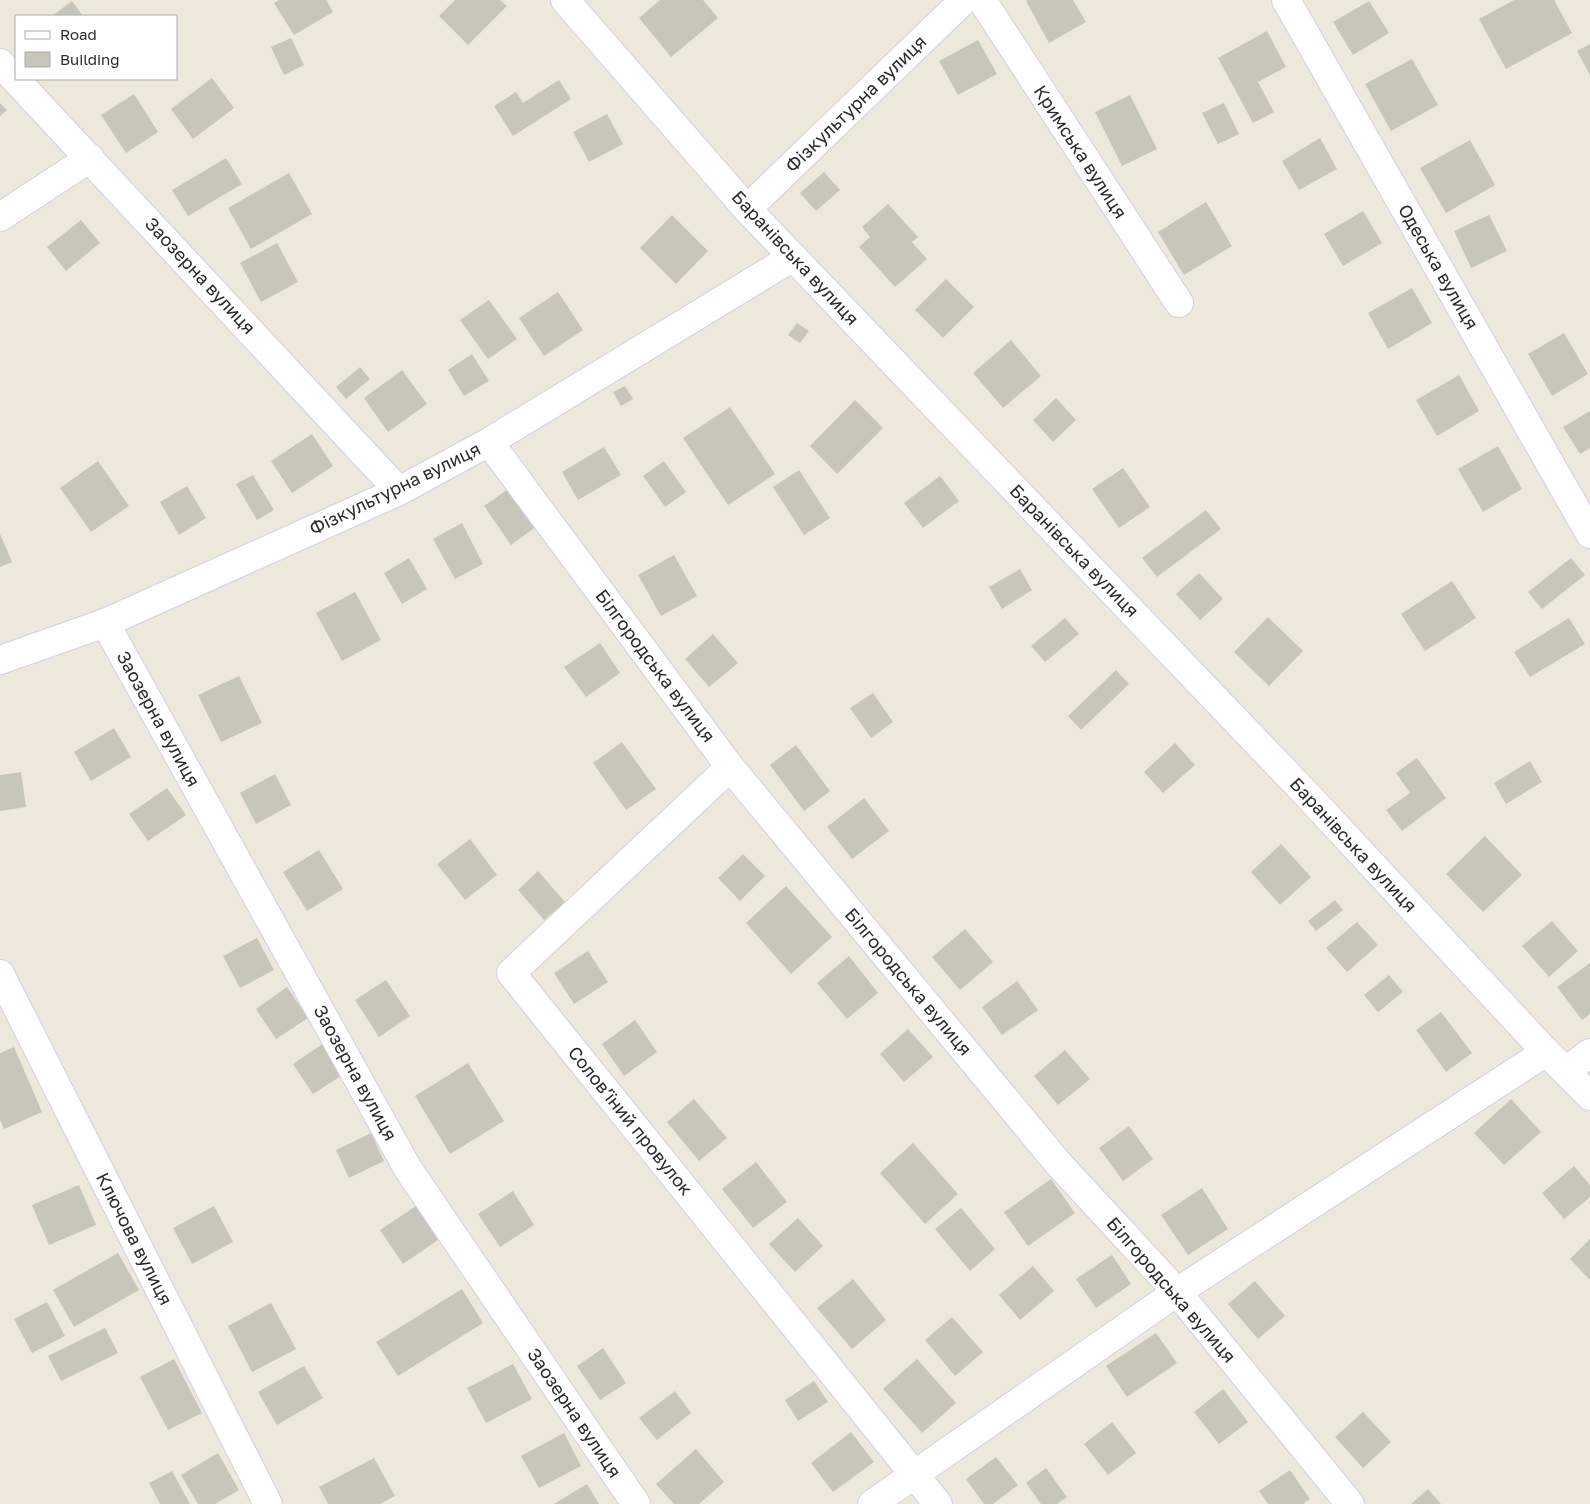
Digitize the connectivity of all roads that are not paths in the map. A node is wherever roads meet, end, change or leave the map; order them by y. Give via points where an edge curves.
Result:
1 (565, 0) edge
2 (964, 0) edge
3 (982, 0) edge
4 (1286, 0) edge
5 (0, 63) edge
6 (15, 79) edge
7 (16, 80) edge
8 (90, 158) junction
9 (748, 209) junction
10 (0, 217) edge
11 (793, 257) junction
12 (1179, 303) dead end
13 (489, 442) junction
14 (400, 491) junction
15 (1590, 534) edge
16 (104, 623) junction
17 (0, 660) edge
18 (730, 768) junction
19 (0, 974) edge
20 (1546, 1052) junction
21 (1590, 1053) edge
22 (1566, 1071) junction
23 (1590, 1096) edge
24 (1176, 1292) junction
25 (914, 1475) junction
26 (268, 1504) edge
27 (636, 1504) edge
28 (872, 1504) edge
29 (938, 1504) edge
30 (1350, 1504) edge

1 - 9 street, Баранівська вулиця
2 - 9 street, Фізкультурна вулиця
3 - 12 street, Кримська вулиця
4 - 15 street, Одеська вулиця
5 - 6 street, Заозерна вулиця
7 - 8 street, Заозерна вулиця
8 - 10 street
8 - 14 street, Заозерна вулиця
9 - 11 street, Баранівська вулиця
11 - 13 street, Фізкультурна вулиця
11 - 20 street, Баранівська вулиця via 1311,799
13 - 14 street, Фізкультурна вулиця
13 - 18 street, Білгородська вулиця
14 - 16 street, Фізкультурна вулиця
16 - 17 street, Фізкультурна вулиця
16 - 27 street, Заозерна вулиця via 408,1169
18 - 24 street, Білгородська вулиця via 1057,1162
18 - 25 street, Соловʼїний провулок via 511,972
19 - 26 street, Ключова вулиця
20 - 22 street, Баранівська вулиця
20 - 24 street
21 - 22 street
22 - 23 street, Баранівська вулиця
24 - 25 street
24 - 30 street, Білгородська вулиця
25 - 28 street
25 - 29 street, Соловʼїний провулок

